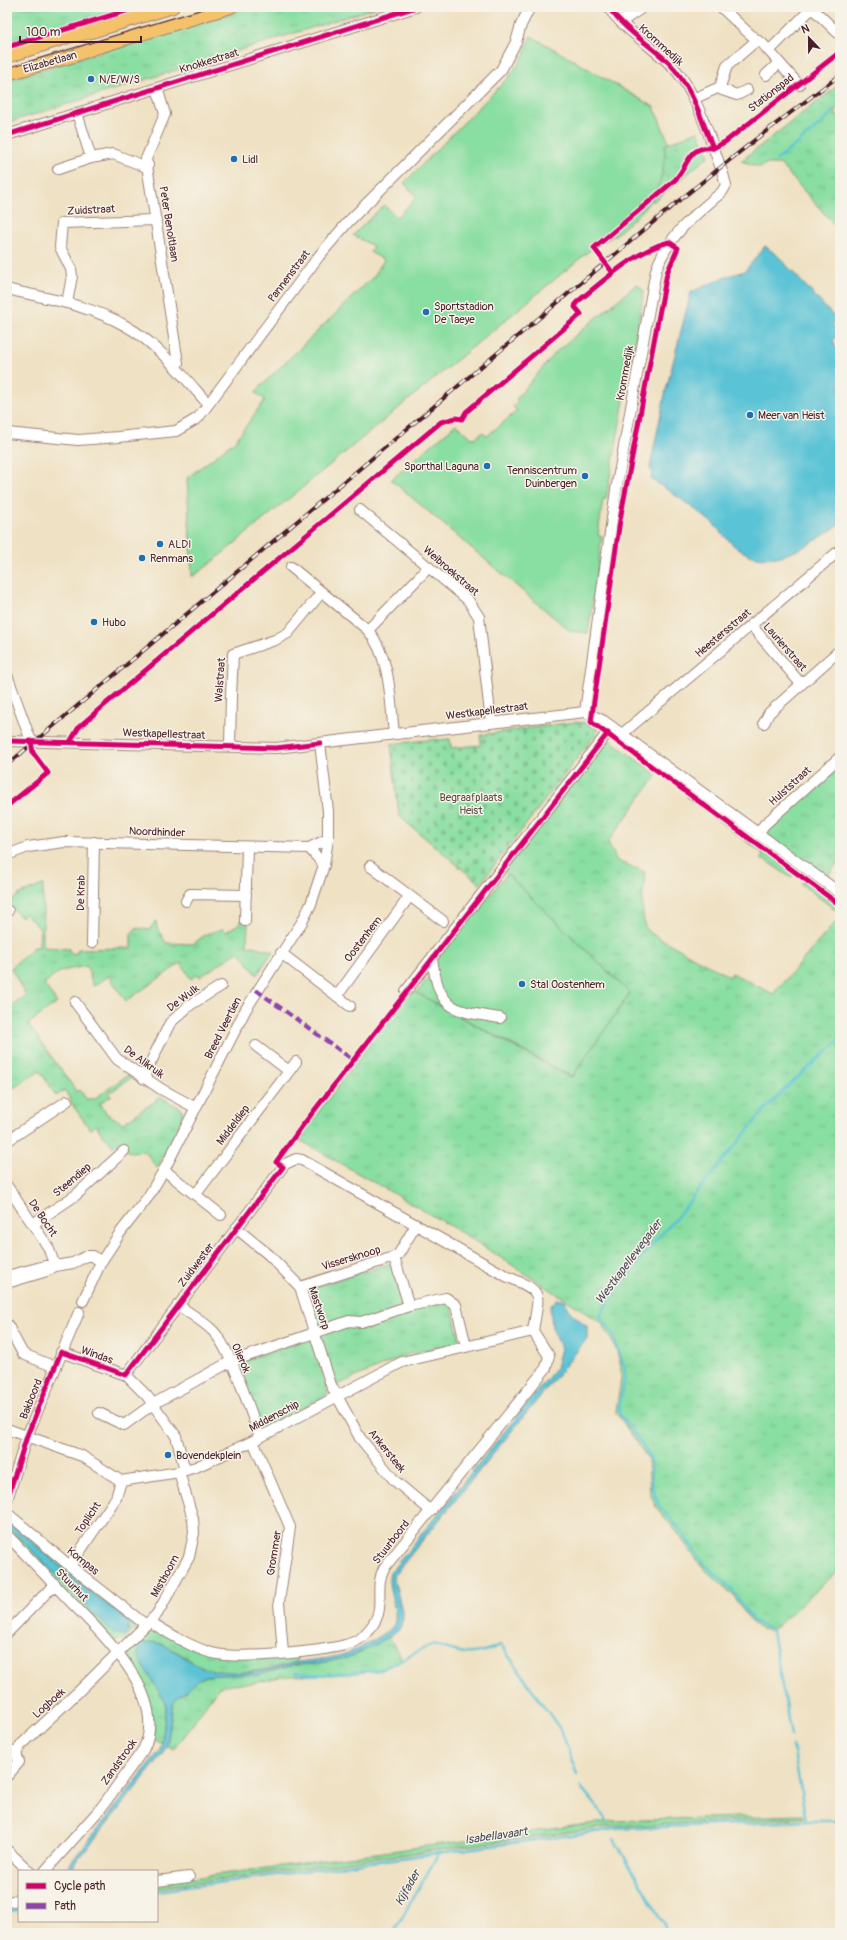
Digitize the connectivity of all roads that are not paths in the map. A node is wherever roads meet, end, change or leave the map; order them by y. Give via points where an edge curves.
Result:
1 (173, 7) edge
2 (231, 7) edge
3 (416, 7) edge
4 (530, 7) edge
5 (608, 7) edge
6 (643, 7) edge
7 (721, 7) edge
8 (811, 8) edge
9 (621, 22) junction
10 (839, 34) dead end
11 (756, 41) junction
12 (769, 51) junction
13 (7, 57) edge
14 (779, 62) junction
15 (7, 74) edge
16 (766, 75) dead end
17 (799, 85) dead end
18 (720, 87) junction
19 (157, 88) junction
20 (747, 90) dead end
21 (693, 99) junction
22 (77, 113) junction
23 (7, 135) edge
24 (91, 158) junction
25 (148, 165) junction
26 (58, 169) dead end
27 (156, 220) junction
28 (7, 289) edge
29 (67, 304) junction
30 (175, 367) junction
31 (208, 404) junction
32 (7, 434) edge
33 (360, 510) dead end
34 (840, 550) edge
35 (291, 567) dead end
36 (429, 567) junction
37 (321, 593) junction
38 (751, 625) junction
39 (368, 630) junction
40 (840, 650) edge
41 (7, 675) edge
42 (801, 684) junction
43 (585, 712) junction
44 (492, 722) junction
45 (764, 723) dead end
46 (612, 727) junction
47 (394, 734) junction
48 (622, 734) junction
49 (7, 741) edge
50 (31, 741) junction
51 (320, 743) junction
52 (230, 746) junction
53 (840, 757) edge
54 (758, 834) junction
55 (328, 839) junction
56 (94, 842) junction
57 (247, 847) junction
58 (309, 848) junction
59 (7, 855) edge
60 (324, 865) junction
61 (370, 866) dead end
62 (840, 893) edge
63 (246, 895) junction
64 (409, 897) junction
65 (186, 900) dead end
66 (245, 921) dead end
67 (443, 921) dead end
68 (92, 943) dead end
69 (281, 953) junction
70 (432, 959) junction
71 (221, 986) dead end
72 (406, 991) dead end
73 (337, 996) junction
74 (75, 1002) dead end
75 (350, 1006) dead end
76 (500, 1018) dead end
77 (256, 1046) dead end
78 (296, 1062) dead end
79 (289, 1071) junction
80 (142, 1078) junction
81 (68, 1101) dead end
82 (196, 1108) junction
83 (7, 1141) edge
84 (124, 1151) dead end
85 (164, 1170) junction
86 (7, 1186) edge
87 (196, 1194) junction
88 (221, 1215) dead end
89 (34, 1224) junction
90 (416, 1224) junction
91 (236, 1228) junction
92 (394, 1258) junction
93 (101, 1262) junction
94 (55, 1266) junction
95 (7, 1276) edge
96 (7, 1283) edge
97 (300, 1287) junction
98 (83, 1301) dead end
99 (178, 1305) junction
100 (409, 1306) junction
101 (79, 1312) dead end
102 (7, 1324) edge
103 (533, 1331) junction
104 (315, 1332) junction
105 (466, 1346) junction
106 (61, 1352) junction
107 (230, 1362) junction
108 (55, 1367) junction
109 (126, 1375) junction
110 (337, 1396) junction
111 (153, 1404) junction
112 (99, 1413) dead end
113 (7, 1429) edge
114 (27, 1436) junction
115 (256, 1439) junction
116 (182, 1471) junction
117 (121, 1481) junction
118 (7, 1500) edge
119 (431, 1511) junction
120 (7, 1512) edge
121 (7, 1535) edge
122 (70, 1566) junction
123 (54, 1584) junction
124 (148, 1623) junction
125 (7, 1633) edge
126 (119, 1652) junction
127 (283, 1653) junction
128 (12, 1751) edge
129 (7, 1776) edge
130 (7, 1850) edge
131 (28, 1870) edge
132 (47, 1870) edge
133 (189, 1877) dead end
134 (158, 1881) edge
135 (18, 1900) edge
136 (7, 1902) edge

1 - 13 main road, Elizabetlaan
2 - 15 main road, Elizabetlaan
3 - 19 street, Knokkestraat
4 - 31 street, Pannenstraat via 501,70 328,245
5 - 9 street, Krommedijk
6 - 9 street
7 - 11 street via 752,34
8 - 10 street
8 - 12 street
9 - 21 street, Krommedijk via 669,63 682,78
11 - 12 street
11 - 18 street via 727,66
12 - 14 street
14 - 16 street
14 - 17 street
18 - 20 street via 737,95
18 - 21 street
19 - 22 street, Knokkestraat
19 - 25 street, Peter Benoitlaan via 165,114 146,159
21 - 43 street, Krommedijk via 726,186 675,234 663,252 656,270 616,490
22 - 23 street, Knokkestraat
22 - 24 street
24 - 25 street via 114,154 144,166
24 - 26 street
25 - 27 street, Peter Benoitlaan
27 - 29 street, Zuidstraat via 62,223 60,247 72,276
27 - 30 street, Peter Benoitlaan via 178,363
28 - 29 street
29 - 30 street via 98,312 127,327
30 - 31 street
31 - 32 street, Pannenstraat via 198,418 176,431 78,440
33 - 36 street, Weibroekstraat
34 - 38 street, Heestersstraat
35 - 37 street
36 - 39 street
36 - 44 street, Weibroekstraat via 468,600 479,617
37 - 39 street
37 - 52 street, Walstraat via 288,633 233,654
38 - 42 street, Laurierstraat
38 - 48 street, Heestersstraat
39 - 47 street via 376,640 385,664
40 - 42 street, Laurierstraat
41 - 50 street
42 - 45 street, Laurierstraat via 769,713
43 - 44 street, Westkapellestraat
43 - 46 street
44 - 47 street, Westkapellestraat
46 - 48 street
46 - 70 street
47 - 51 street, Westkapellestraat
48 - 54 street
49 - 50 street, Westkapellestraat
50 - 52 street, Westkapellestraat
51 - 52 street, Westkapellestraat via 276,748
51 - 55 street, Breed Veertien via 328,812
53 - 54 street, Hulststraat via 764,825
54 - 62 street
55 - 58 street, Noordhinder
55 - 60 street, Breed Veertien
56 - 57 street, Noordhinder
56 - 59 street, Noordhinder via 48,844 28,847
56 - 68 street, De Krab
57 - 58 street, Noordhinder
57 - 63 street
58 - 60 street
60 - 69 street, Breed Veertien via 311,904
61 - 64 street
63 - 65 street via 190,894
63 - 66 street
64 - 67 street
64 - 73 street, Oostenhem
69 - 73 street
69 - 82 street, Breed Veertien via 246,1009
70 - 72 street
70 - 76 street via 440,994 446,1002 464,1012
71 - 80 street, De Wulk via 190,1006 170,1023
73 - 75 street
74 - 80 street, De Alikruik via 113,1054
77 - 79 street
78 - 79 street, Middeldiep
79 - 87 street, Middeldiep
80 - 82 street, De Alikruik
81 - 83 street
82 - 85 street, Breed Veertien
84 - 89 street, Steendiep via 76,1195
85 - 87 street
85 - 93 street, Breed Veertien via 148,1197
86 - 89 street, De Bocht
87 - 88 street
89 - 94 street, De Bocht via 48,1247
90 - 91 street, Zuidwester via 296,1158 286,1164
90 - 92 street, Vissersknoop
90 - 103 street, Zuidwester via 535,1290 538,1299
91 - 97 street, Mastworp via 269,1255
91 - 99 street, Zuidwester
92 - 97 street, Vissersknoop
92 - 100 street
93 - 94 street via 90,1255 66,1265
93 - 98 street
94 - 95 street via 45,1266
94 - 96 street via 47,1271
97 - 104 street, Mastworp
99 - 107 street, Olierok via 212,1330
99 - 109 street, Zuidwester
100 - 104 street via 361,1322 348,1321
100 - 105 street via 446,1298 456,1305
101 - 106 street, Bakboord
102 - 108 street via 23,1354
103 - 105 street, Middenschip
103 - 119 street, Stuurboord via 549,1356 546,1368
104 - 107 street
104 - 110 street, Mastworp
105 - 110 street, Middenschip via 402,1362
106 - 108 street, Bakboord
106 - 109 street, Windas
107 - 111 street
107 - 115 street, Olierok
108 - 114 street, Bakboord
109 - 111 street, Windas
110 - 115 street, Middenschip
110 - 119 street, Ankersteek via 362,1441 395,1481
111 - 112 street via 124,1425
111 - 116 street, Windas via 176,1436
113 - 114 street
114 - 117 street via 82,1456
114 - 118 street, Bakboord
115 - 116 street, Middenschip
115 - 127 street, Grommer via 290,1527 279,1602
116 - 117 street, Middenschip
116 - 124 street, Misthoorn via 193,1519 194,1533 189,1558 157,1614
117 - 122 street, Toplicht via 116,1498
119 - 127 street, Stuurboord via 384,1568 379,1583 381,1604 378,1616 366,1634 346,1644
120 - 122 street, Kompas
121 - 123 street, Stuurhut
122 - 124 street, Kompas
123 - 125 street
123 - 126 street, Stuurhut
124 - 126 street, Misthoorn
124 - 127 street, Stuurboord via 211,1653 229,1656
126 - 128 street, Logboek
126 - 132 street, Zandstrook via 143,1694 150,1731 148,1740 101,1808
128 - 129 street, Logboek via 19,1762
130 - 131 street
133 - 134 street
135 - 136 street

